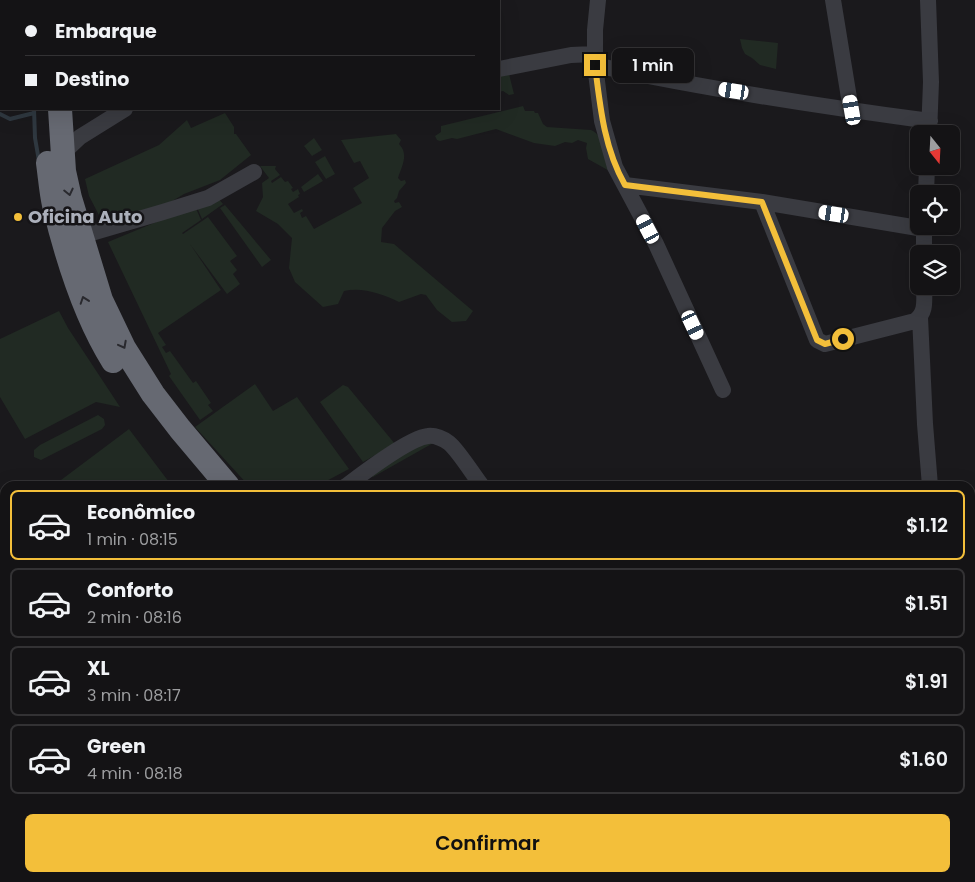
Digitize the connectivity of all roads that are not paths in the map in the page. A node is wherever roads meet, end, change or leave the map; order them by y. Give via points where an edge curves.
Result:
1 (598, 0) edge
2 (833, 0) edge
3 (928, 0) edge
4 (595, 59) junction
5 (500, 70) edge
6 (44, 110) edge
7 (60, 110) edge
8 (123, 110) edge
9 (852, 110) junction
10 (917, 125) edge
11 (930, 125) edge
12 (62, 154) junction
13 (254, 172) dead end
14 (625, 185) junction
15 (762, 202) junction
16 (910, 226) edge
17 (81, 236) junction
18 (924, 295) edge
19 (920, 317) junction
20 (723, 390) dead end
21 (202, 481) edge
22 (224, 481) edge
23 (352, 481) edge
24 (478, 481) edge
25 (930, 481) edge

1 - 4 street
2 - 9 street
3 - 11 street
4 - 5 street via 571,55
4 - 9 street via 655,78
4 - 14 street via 602,121 615,167
21 -> 6 highway via 136,398 110,356 87,308 54,204
7 - 12 highway
8 - 12 street via 80,136
9 - 10 street
12 -> 17 highway
13 - 17 street via 208,198
14 - 15 street
14 - 20 street via 656,244
15 - 16 street
15 - 19 street via 820,343 915,321
17 -> 22 highway via 101,300 124,348 153,394
18 - 19 street via 924,311
19 - 25 street
23 - 24 street via 420,438 430,436 450,444

